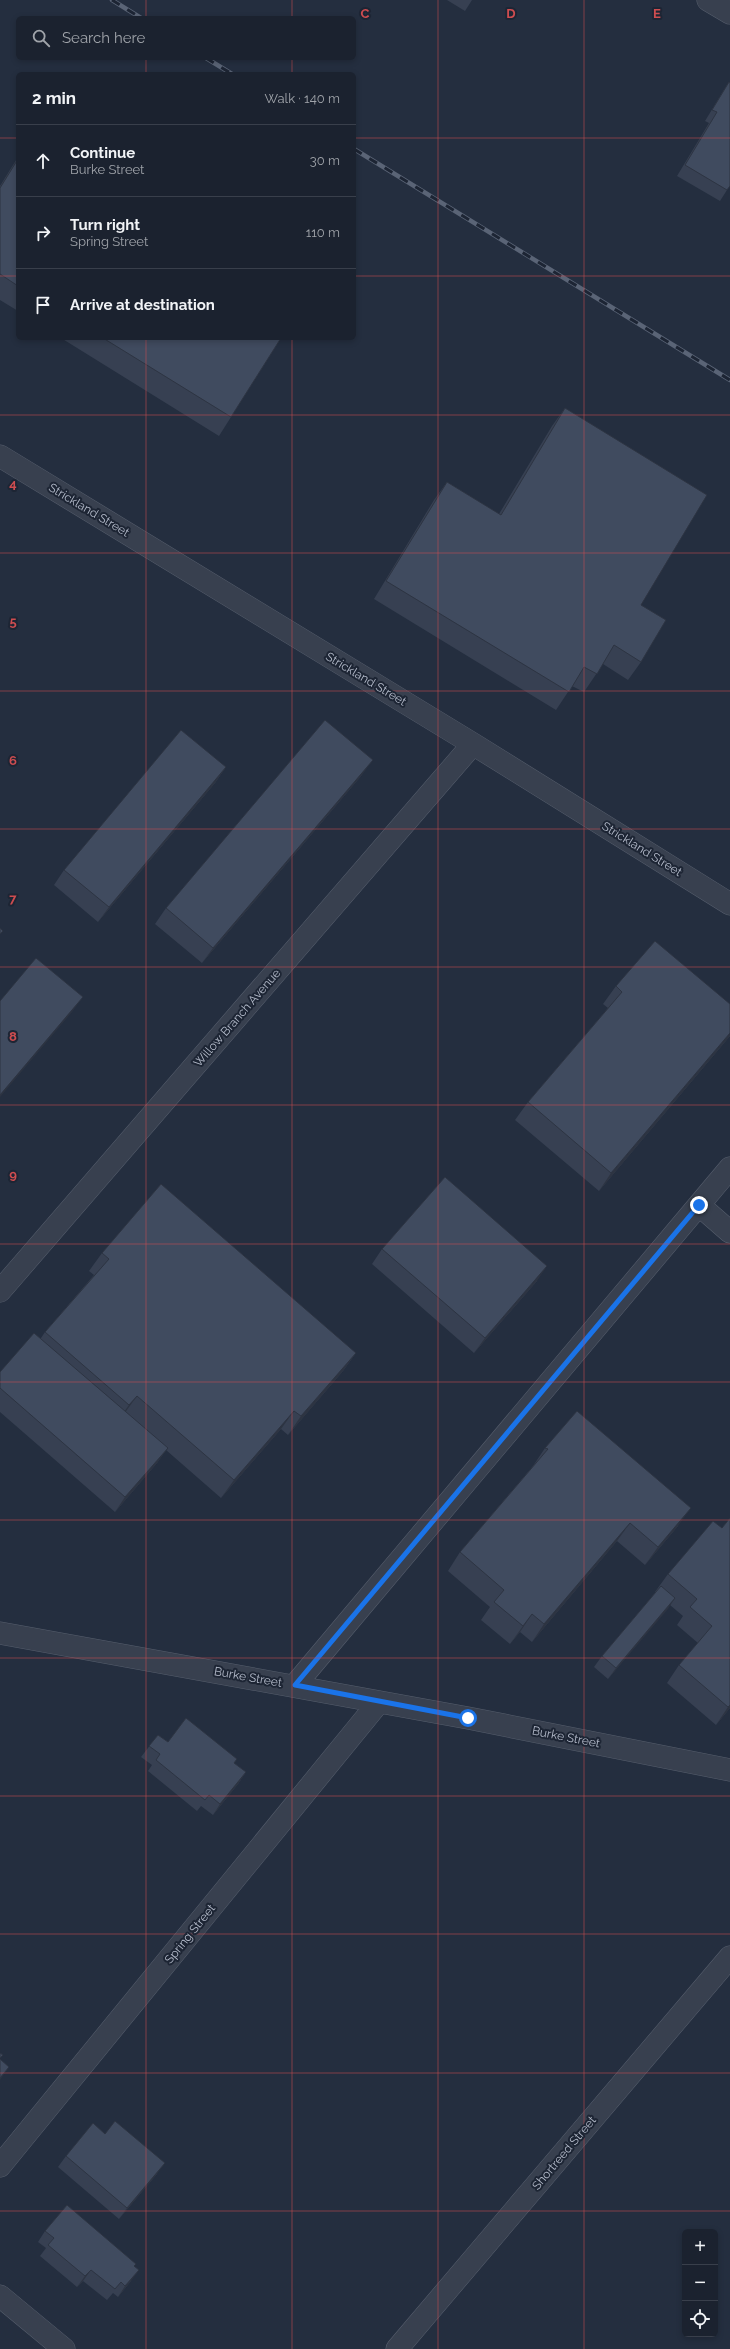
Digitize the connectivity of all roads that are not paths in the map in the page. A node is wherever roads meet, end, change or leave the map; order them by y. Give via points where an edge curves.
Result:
1 (708, 0) edge
2 (730, 13) edge
3 (0, 456) edge
4 (473, 744) junction
5 (730, 904) edge
6 (730, 1168) edge
7 (699, 1205) junction
8 (730, 1232) edge
9 (0, 1291) edge
10 (0, 1633) edge
11 (295, 1685) junction
12 (379, 1702) junction
13 (730, 1770) edge
14 (730, 1957) edge
15 (0, 2166) edge
16 (0, 2296) edge
17 (64, 2349) edge
18 (397, 2349) edge

1 - 2 street
3 - 4 street, Strickland Street
4 - 5 street, Strickland Street
4 - 9 street, Willow Branch Avenue
6 - 7 street
7 - 8 street
7 - 11 street
10 - 11 street, Burke Street
11 - 12 street, Burke Street
12 - 13 street, Burke Street
12 - 15 street, Spring Street
14 - 18 street, Shortreed Street
16 - 17 street

